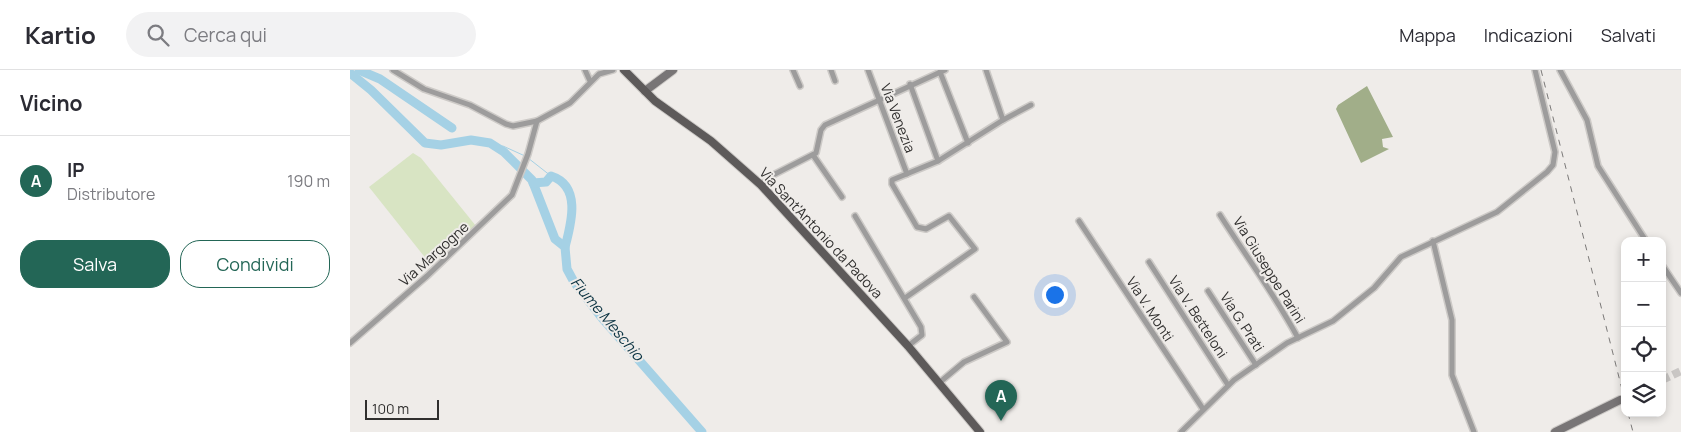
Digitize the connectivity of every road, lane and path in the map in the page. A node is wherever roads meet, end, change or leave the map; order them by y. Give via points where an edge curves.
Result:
1 (393, 70) edge
2 (585, 70) edge
3 (613, 70) edge
4 (624, 70) edge
5 (673, 70) edge
6 (794, 70) edge
7 (831, 70) edge
8 (868, 70) edge
9 (986, 70) edge
10 (1535, 70) edge
11 (1560, 70) edge
12 (943, 71) edge
13 (590, 81) junction
14 (835, 81) dead end
15 (910, 84) junction
16 (800, 86) dead end
17 (645, 91) junction
18 (879, 98) junction
19 (1031, 105) dead end
20 (1003, 120) junction
21 (537, 121) junction
22 (968, 143) junction
23 (813, 155) junction
24 (938, 161) junction
25 (907, 174) junction
26 (761, 185) junction
27 (842, 198) dead end
28 (855, 216) dead end
29 (1220, 216) dead end
30 (1079, 221) dead end
31 (1643, 237) edge
32 (1433, 241) junction
33 (1149, 262) dead end
34 (1666, 271) edge
35 (1208, 291) dead end
36 (1681, 293) edge
37 (974, 297) dead end
38 (905, 298) junction
39 (1298, 338) junction
40 (350, 343) edge
41 (908, 346) junction
42 (1256, 364) junction
43 (939, 383) junction
44 (1228, 385) junction
45 (1620, 400) dead end
46 (1203, 409) junction
47 (980, 432) edge
48 (1181, 432) edge
49 (1474, 432) edge
50 (1555, 432) edge

1 - 21 street via 424,89 470,105 513,126
2 - 13 street
3 - 13 street via 598,74
4 - 17 main road, Via Sant'Antonio da Padova
5 - 17 main road
6 - 16 street
7 - 14 street
8 - 18 street, Via Venezia
9 - 20 street
10 - 32 street via 1555,147 1553,165 1523,194 1497,212
11 - 31 street via 1588,120 1598,166
12 - 15 street
12 - 22 street
13 - 21 street via 570,103
15 - 18 street
15 - 24 street
17 - 26 main road, Via Sant'Antonio da Padova via 720,148
18 - 23 street via 825,125
18 - 25 street, Via Venezia
19 - 20 street
20 - 22 street
21 - 40 street, Via Margogne via 512,195 428,276
22 - 24 street
23 - 26 street via 773,174
23 - 27 street
24 - 25 street
25 - 38 street via 895,178 892,184 920,229 950,216 975,250
26 - 41 main road, Via Sant'Antonio da Padova
28 - 38 street
29 - 39 street, Via Giuseppe Parini
30 - 46 street, Via V. Monti
32 - 39 street via 1401,257 1374,288 1333,321
32 - 49 street via 1452,320 1453,381
33 - 44 street, Via V. Betteloni
34 - 36 street
35 - 42 street, Via G. Prati
37 - 43 street via 1007,342 964,362
38 - 41 street via 922,330 921,336
39 - 42 street
41 - 43 main road, Via Sant'Antonio da Padova
42 - 44 street
43 - 47 main road, Via Sant'Antonio da Padova
44 - 46 street
45 - 50 main road
46 - 48 street

